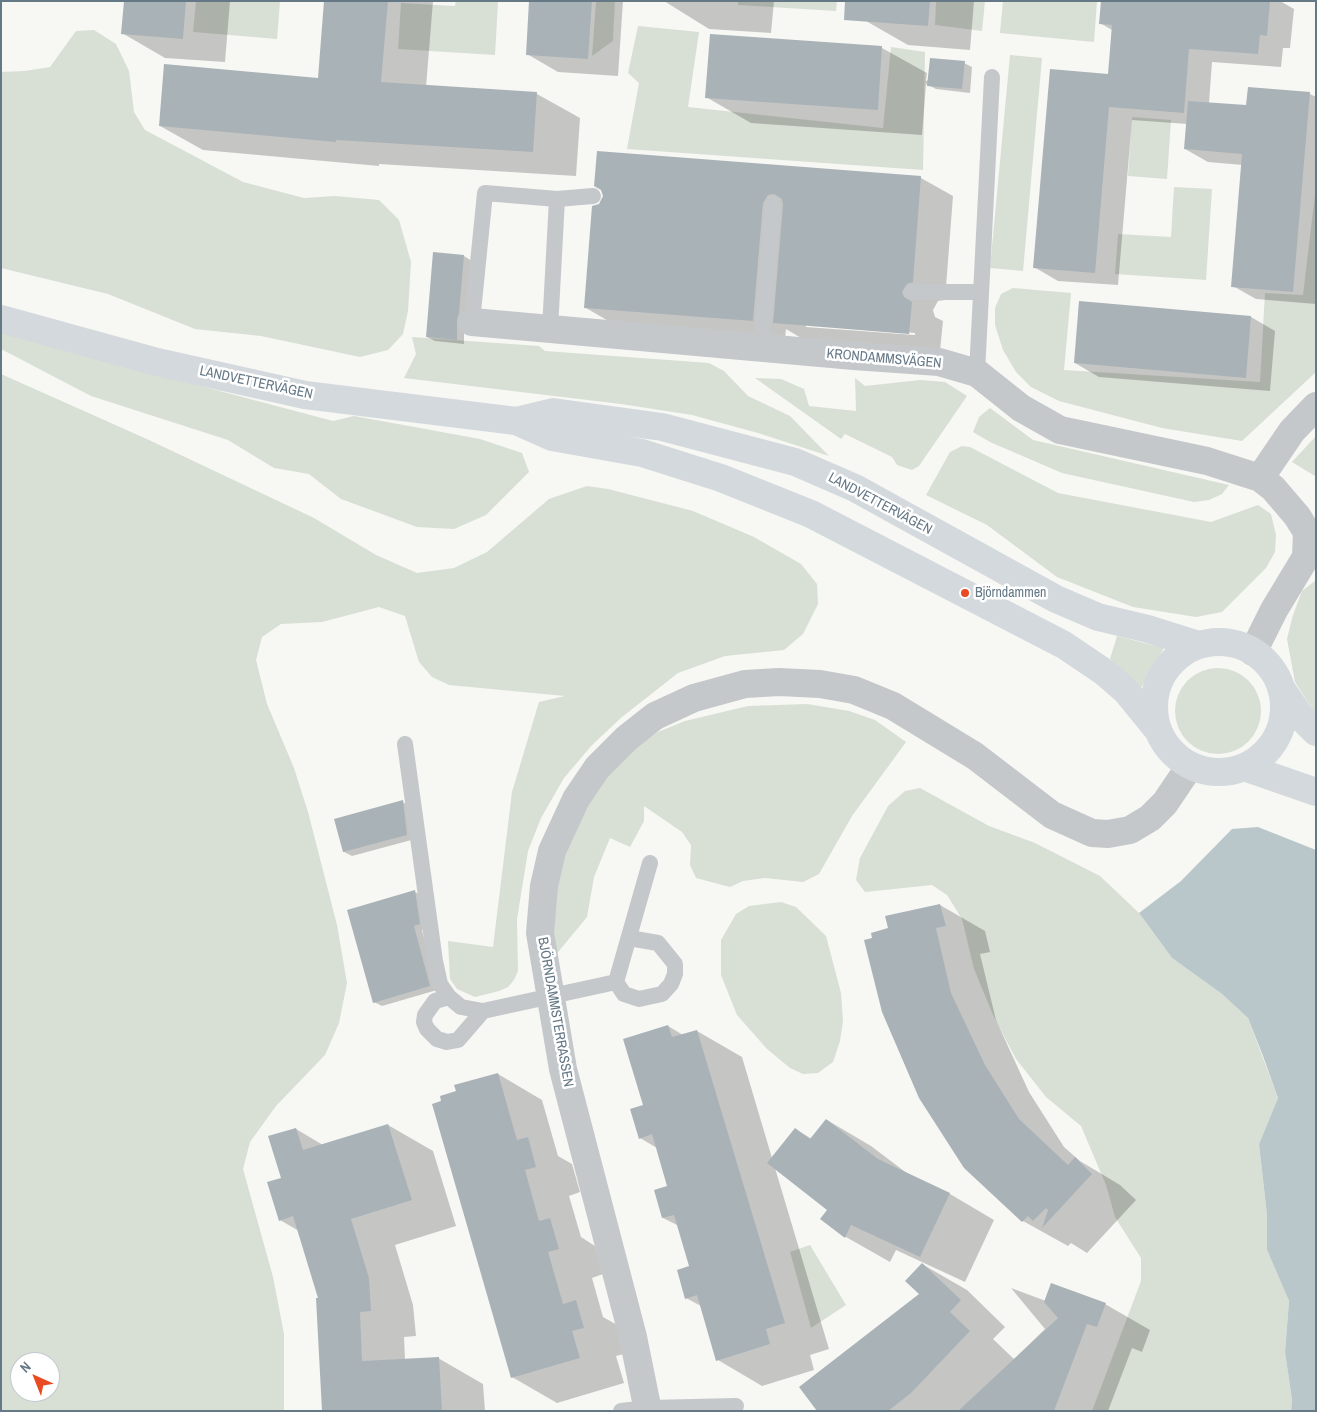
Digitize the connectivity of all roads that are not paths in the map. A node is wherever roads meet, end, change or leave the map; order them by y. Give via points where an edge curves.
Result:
1 (992, 77) dead end
2 (593, 196) dead end
3 (558, 199) junction
4 (773, 204) dead end
5 (912, 292) dead end
6 (979, 292) junction
7 (1, 319) edge
8 (472, 322) joint
9 (550, 329) junction
10 (761, 348) junction
11 (977, 374) junction
12 (1316, 406) edge
13 (516, 421) junction
14 (1260, 478) junction
15 (1313, 528) edge
16 (1199, 646) junction
17 (1253, 652) junction
18 (1280, 687) junction
19 (1157, 729) junction
20 (1316, 732) edge
21 (406, 744) dead end
22 (1190, 766) junction
23 (1244, 767) junction
24 (1316, 792) edge
25 (650, 863) dead end
26 (629, 938) junction
27 (616, 982) junction
28 (449, 997) junction
29 (550, 997) junction
30 (483, 1011) junction
31 (736, 1406) dead end
32 (639, 1410) edge

1 - 6 lane
2 - 3 lane
3 - 8 lane via 485,193
3 - 9 lane
4 - 10 lane
5 - 6 lane
6 - 11 lane
7 - 13 street, LANDVETTERVÄGEN via 157,362 305,395
8 - 9 street, KRONDAMMSVÄGEN
9 - 10 street, KRONDAMMSVÄGEN
10 - 11 street, KRONDAMMSVÄGEN via 939,362
11 - 14 street, KRONDAMMSVÄGEN via 1021,408 1060,430 1207,461
12 - 14 street via 1292,431
13 - 16 street, LANDVETTERVÄGEN via 553,412 662,427 796,462 855,488 1056,598 1098,617
13 - 19 street, LANDVETTERVÄGEN via 552,437 642,454 695,470 811,514 1064,645 1126,691
14 - 15 street, KRONDAMMSVÄGEN
15 - 17 street, KRONDAMMSVÄGEN via 1306,557
16 - 17 street via 1226,643
16 - 19 street via 1180,655 1160,678 1154,698
17 - 18 street via 1270,667
18 - 20 street
18 - 23 street via 1283,716 1278,734 1268,750
19 - 22 street via 1170,750
21 - 28 lane via 435,960 440,984
22 - 23 street via 1221,772
22 - 29 street, BJÖRNDAMMSTERRASSEN via 1165,804 1150,818 1130,830 1092,834 1052,816 953,741 893,706 854,690 779,682 745,684 694,698 656,716 627,738 597,768 561,828 544,886 540,933
23 - 24 street
25 - 26 lane
26 - 27 lane
26 - 27 lane via 658,943 675,964 675,974 662,994 648,998 624,994
27 - 29 lane
28 - 30 lane via 461,1007
28 - 30 lane via 435,1001 425,1015 427,1028 438,1039 447,1042 458,1040
29 - 30 lane
29 - 32 street, BJÖRNDAMMSTERRASSEN via 563,1070 633,1337
31 - 32 lane

